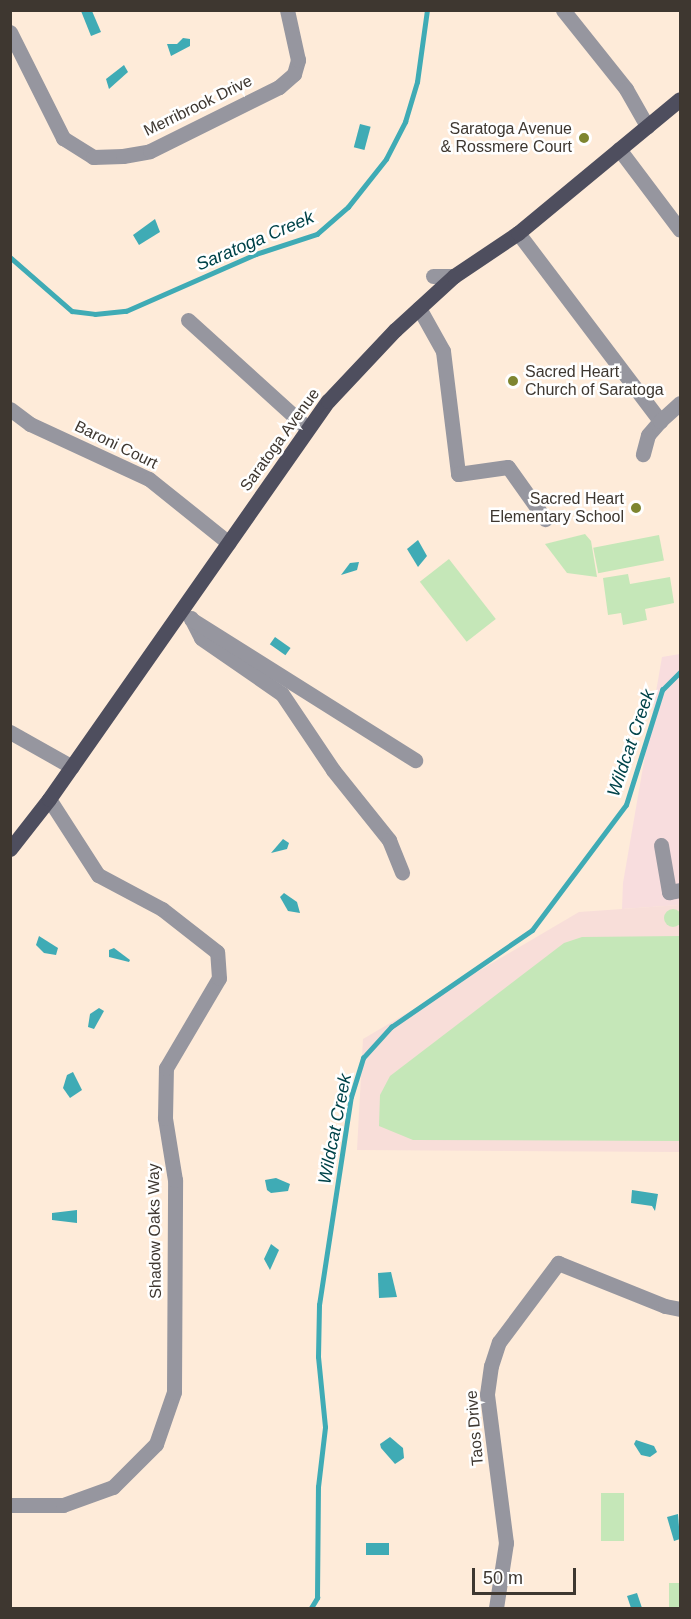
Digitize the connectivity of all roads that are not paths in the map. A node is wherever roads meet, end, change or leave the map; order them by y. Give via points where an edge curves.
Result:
1 (287, 10) edge
2 (563, 10) edge
3 (10, 32) edge
4 (681, 99) edge
5 (647, 126) junction
6 (619, 149) junction
7 (681, 230) edge
8 (518, 233) junction
9 (433, 276) dead end
10 (454, 276) junction
11 (419, 308) junction
12 (188, 320) dead end
13 (681, 403) edge
14 (10, 409) edge
15 (660, 421) junction
16 (307, 428) junction
17 (643, 454) dead end
18 (545, 519) dead end
19 (229, 543) junction
20 (186, 615) junction
21 (10, 732) edge
22 (415, 760) dead end
23 (72, 767) junction
24 (49, 799) junction
25 (661, 845) dead end
26 (10, 849) edge
27 (402, 872) dead end
28 (681, 890) edge
29 (681, 1309) edge
30 (10, 1505) edge
31 (496, 1608) edge

1 - 3 street, Merribrook Drive via 298,60 294,74 279,87 150,151 123,156 93,157 63,138
2 - 5 street via 626,89
4 - 5 main road, Saratoga Avenue
5 - 6 main road, Saratoga Avenue
6 - 7 street
6 - 8 main road, Saratoga Avenue
8 - 10 main road, Saratoga Avenue
8 - 15 street
9 - 10 street
10 - 11 main road, Saratoga Avenue
11 - 16 main road, Saratoga Avenue
11 - 18 street via 444,351 458,474 508,467
12 - 16 street
13 - 15 street
14 - 19 street, Baroni Court via 30,424 149,479
15 - 17 street via 648,435
16 - 19 main road, Saratoga Avenue
19 - 20 main road, Saratoga Avenue
20 - 22 street
20 - 23 main road, Saratoga Avenue
20 - 27 street via 201,638 282,694 333,770 389,840
21 - 23 street
23 - 24 main road, Saratoga Avenue
24 - 26 main road, Saratoga Avenue
24 - 30 street, Shadow Oaks Way via 98,875 162,909 217,952 219,978 166,1068 165,1118 175,1180 174,1392 156,1444 112,1487 63,1504
25 - 28 street via 669,892
29 - 31 street, Taos Drive via 558,1263 499,1342 490,1366 487,1394 506,1543

